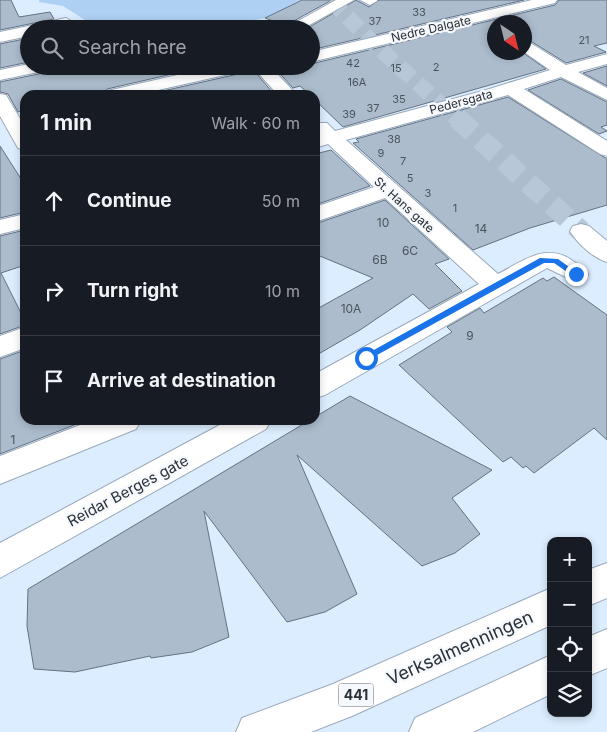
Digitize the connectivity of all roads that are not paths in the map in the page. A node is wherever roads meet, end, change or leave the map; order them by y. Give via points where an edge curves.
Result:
1 (346, 0) edge
2 (550, 0) edge
3 (479, 14) edge
4 (308, 20) edge
5 (20, 33) edge
6 (0, 37) edge
7 (532, 50) edge
8 (320, 55) edge
9 (607, 59) edge
10 (20, 71) edge
11 (563, 71) junction
12 (0, 75) edge
13 (201, 75) edge
14 (271, 75) edge
15 (510, 88) junction
16 (135, 90) edge
17 (284, 90) edge
18 (607, 95) edge
19 (0, 98) edge
20 (12, 121) edge
21 (20, 135) edge
22 (322, 140) edge
23 (607, 150) edge
24 (387, 190) junction
25 (320, 213) edge
26 (20, 222) edge
27 (0, 227) edge
28 (581, 231) tunnel mouth
29 (607, 254) edge
30 (576, 274) dead end
31 (495, 285) junction
32 (20, 339) edge
33 (0, 347) edge
34 (320, 384) edge
35 (113, 425) edge
36 (247, 425) edge
37 (0, 470) edge
38 (0, 561) edge
39 (607, 580) edge
40 (592, 586) edge
41 (547, 608) edge
42 (607, 648) edge
43 (592, 655) edge
44 (547, 676) edge
45 (256, 732) edge
46 (429, 732) edge

1 - 4 street
2 - 3 street, Nedre Dalgate
3 - 8 street, Nedre Dalgate
5 - 6 street
7 - 11 street
9 - 11 street, Pedersgata
10 - 12 street
11 - 15 street, Pedersgata
11 - 18 street
13 - 16 street
14 - 17 street
15 - 22 street, Pedersgata
15 - 23 street
19 - 20 street
20 - 21 street
22 - 24 street, St. Hans gate
24 - 25 street
24 - 31 street, St. Hans gate
26 - 27 street
28 - 29 street
30 - 31 street via 549,259
31 - 34 street
32 - 33 street
35 - 37 street
36 - 38 street, Reidar Berges gate
39 - 40 street
41 - 45 street, Verksalmenningen / 441 via 338,702
42 - 43 street
44 - 46 street

